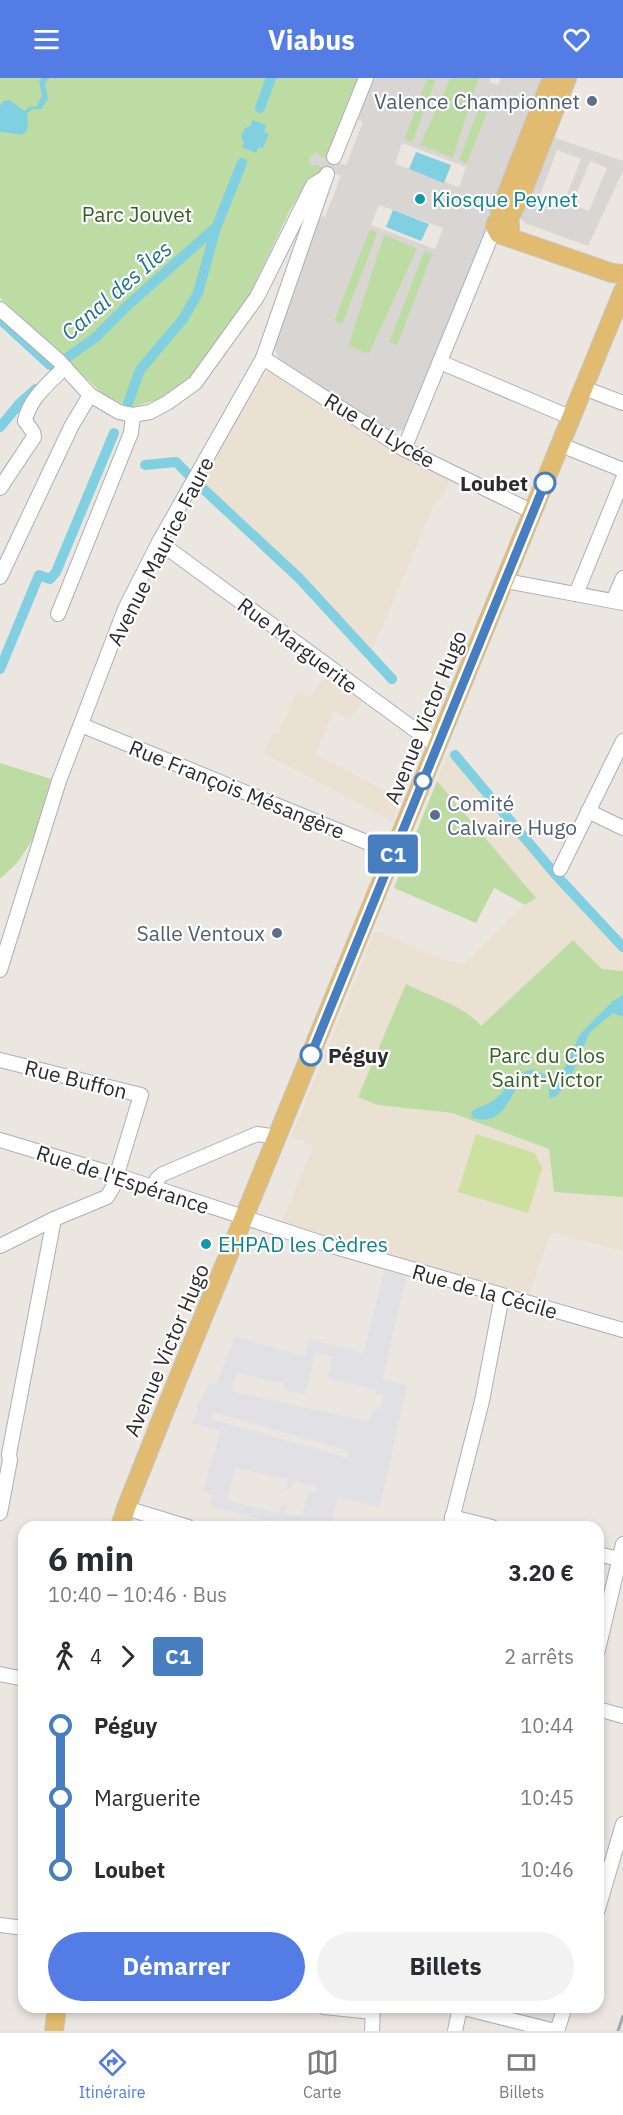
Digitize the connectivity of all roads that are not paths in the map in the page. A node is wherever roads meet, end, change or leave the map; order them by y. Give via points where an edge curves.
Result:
1 (366, 78) edge
2 (552, 78) edge
3 (567, 78) edge
4 (334, 157) dead end
5 (503, 225) junction
6 (623, 266) edge
7 (623, 274) edge
8 (623, 291) edge
9 (1, 311) edge
10 (263, 358) junction
11 (440, 362) junction
12 (65, 367) junction
13 (584, 388) junction
14 (90, 394) junction
15 (623, 403) edge
16 (133, 415) junction
17 (572, 418) junction
18 (561, 445) junction
19 (404, 449) junction
20 (623, 470) edge
21 (623, 479) edge
22 (0, 488) edge
23 (617, 508) edge
24 (533, 512) junction
25 (159, 542) junction
26 (0, 578) edge
27 (623, 578) edge
28 (506, 581) junction
29 (576, 594) junction
30 (618, 602) edge
31 (58, 614) dead end
32 (81, 724) junction
33 (623, 741) edge
34 (437, 747) junction
35 (588, 811) junction
36 (623, 828) edge
37 (393, 854) junction
38 (560, 869) dead end
39 (0, 970) edge
40 (0, 1060) edge
41 (278, 1137) junction
42 (0, 1140) edge
43 (116, 1174) junction
44 (155, 1187) junction
45 (245, 1217) junction
46 (54, 1219) junction
47 (0, 1246) edge
48 (502, 1296) junction
49 (623, 1330) edge
50 (126, 1508) junction
51 (0, 1513) edge
52 (122, 1521) edge
53 (168, 1521) edge
54 (451, 1521) edge
55 (623, 1544) edge
56 (604, 1555) edge
57 (619, 1559) junction
58 (604, 1624) edge
59 (0, 1674) edge
60 (18, 1677) edge
61 (604, 1711) edge
62 (623, 1716) edge
63 (623, 1824) edge
64 (604, 1889) edge
65 (0, 1925) edge
66 (18, 1927) edge
67 (56, 2013) edge
68 (373, 2013) edge
69 (459, 2013) edge
70 (484, 2013) edge
71 (563, 2013) edge
72 (54, 2031) edge
73 (372, 2031) edge
74 (455, 2031) edge
75 (556, 2031) edge

1 - 4 street
2 - 5 main road via 498,215
3 - 5 main road via 523,190
5 - 6 main road
5 - 7 main road via 612,273
5 - 11 street
8 - 13 main road, Avenue Victor Hugo
9 - 12 street
10 - 16 street, Avenue Maurice Faure via 326,176 313,185 257,297 195,383 150,412
10 - 19 street, Rue du Lycée
10 - 25 street, Avenue Maurice Faure
11 - 17 street
11 - 19 street
12 - 14 street
12 - 22 street via 27,411 25,421 34,436
13 - 15 street
13 - 17 main road, Avenue Victor Hugo
14 - 16 street via 119,412
14 - 26 street
16 - 31 street via 131,433
17 - 18 main road, Avenue Victor Hugo
18 - 20 street
18 - 24 main road, Avenue Victor Hugo
19 - 24 street, Rue du Lycée
21 - 23 street
23 - 29 street
24 - 28 main road, Avenue Victor Hugo
25 - 32 street, Avenue Maurice Faure via 125,609
25 - 34 street, Rue Marguerite
27 - 30 street
28 - 29 street
28 - 34 main road, Avenue Victor Hugo
29 - 30 street
32 - 37 street, Rue François Mésangère
32 - 39 street, Avenue Maurice Faure via 59,781
33 - 35 street
34 - 37 main road, Avenue Victor Hugo
35 - 36 street
35 - 38 street
37 - 41 main road, Avenue Victor Hugo
40 - 43 street, Rue Buffon via 141,1095
41 - 44 street via 257,1134 163,1174
41 - 45 main road, Avenue Victor Hugo
42 - 43 street, Rue de l'Espérance
43 - 44 street, Rue de l'Espérance
43 - 46 street via 107,1197
44 - 45 street, Rue de l'Espérance
45 - 48 street, Rue de la Cécile
45 - 50 main road, Avenue Victor Hugo
46 - 47 street
46 - 51 street
48 - 49 street, Rue de la Cécile
48 - 54 street via 483,1401
50 - 52 main road, Avenue Victor Hugo
50 - 53 street
55 - 57 street
56 - 57 street
57 - 58 street
59 - 60 street
61 - 62 street
63 - 64 street
65 - 66 street
67 - 72 main road
68 - 73 street
69 - 74 street
70 - 75 street
71 - 75 street

